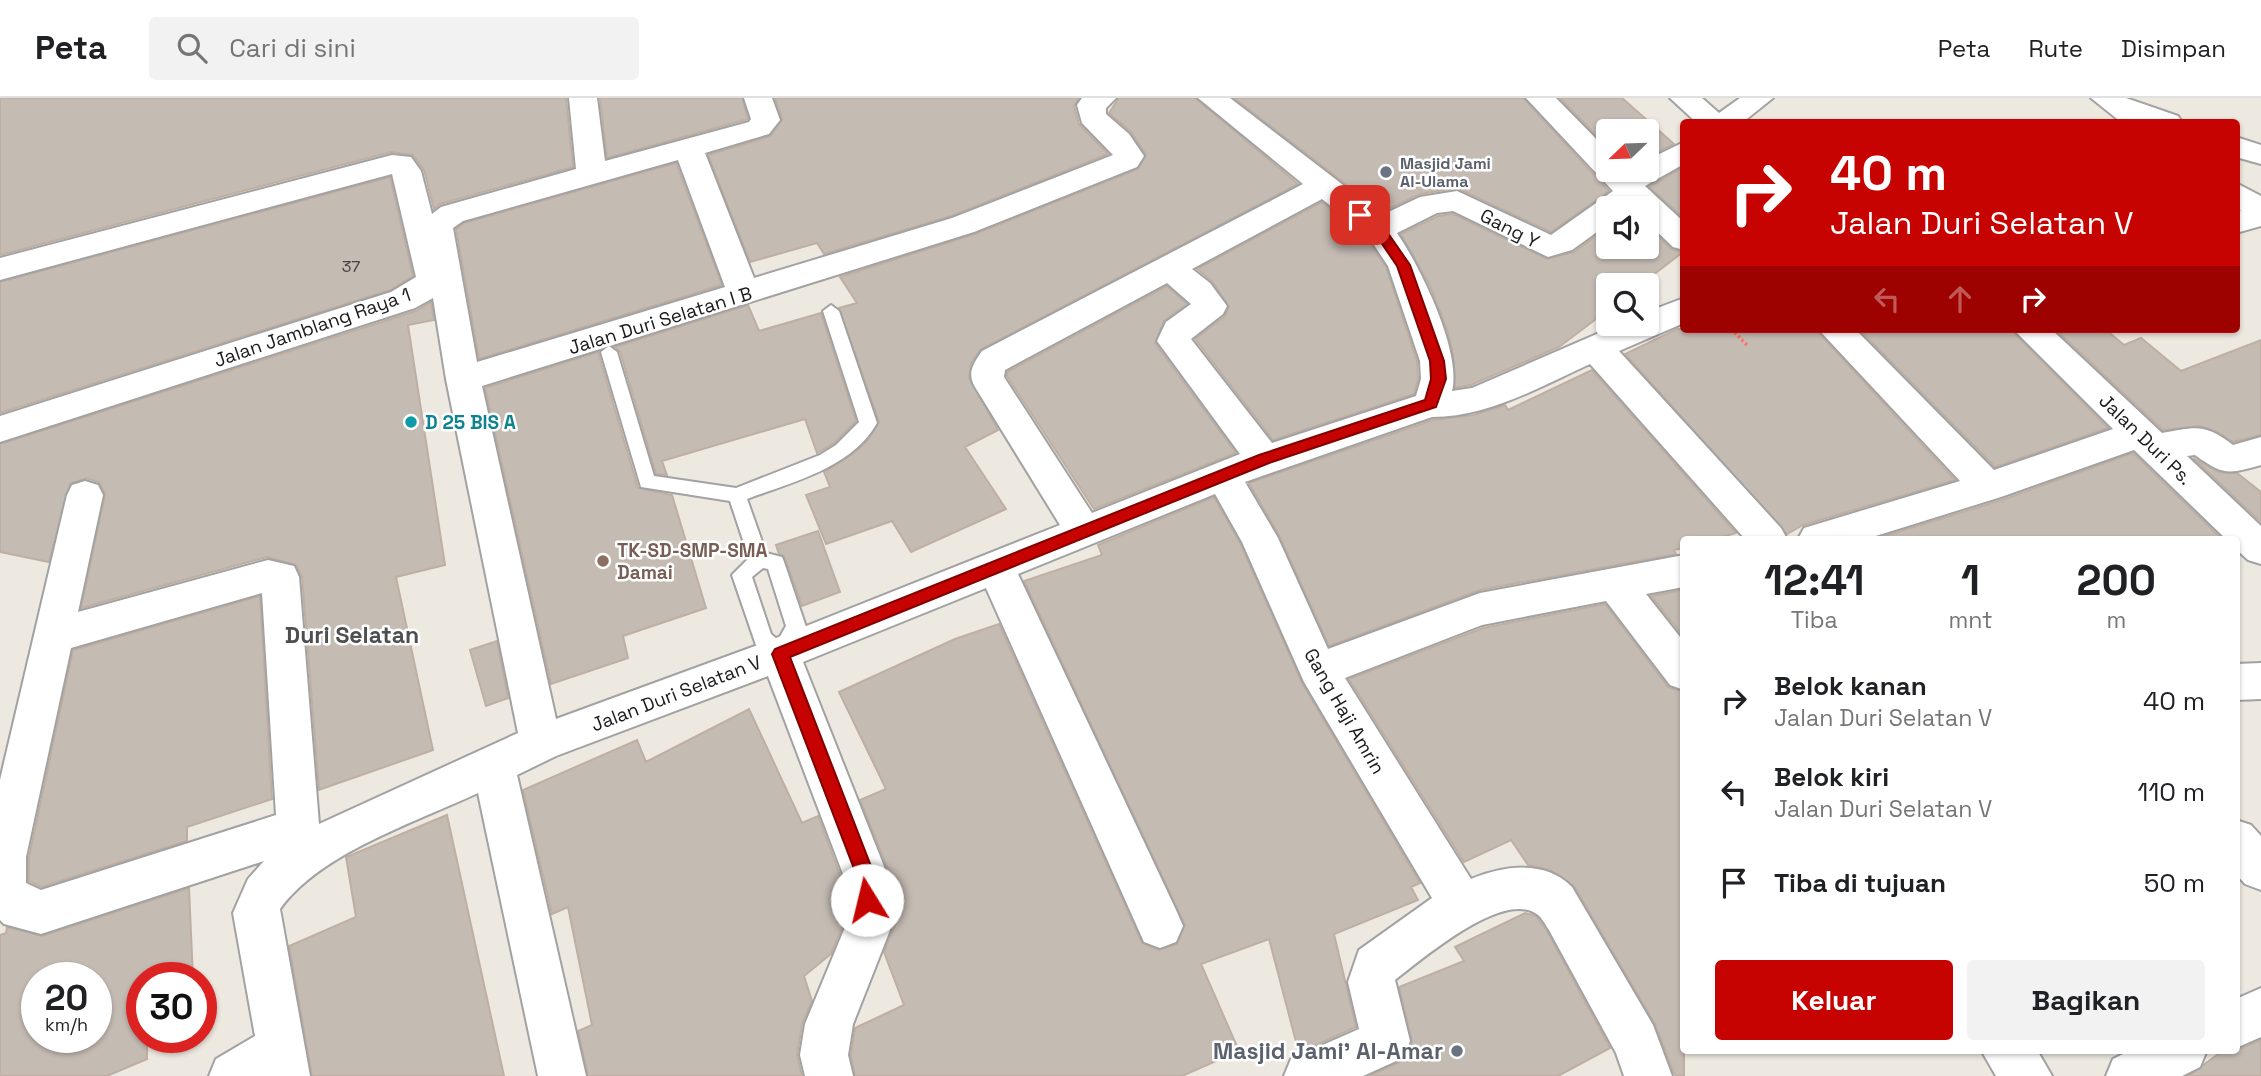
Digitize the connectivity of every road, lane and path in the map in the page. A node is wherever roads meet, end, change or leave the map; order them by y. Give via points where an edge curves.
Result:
1 (583, 98) edge
2 (758, 98) edge
3 (1102, 98) edge
4 (1212, 98) edge
5 (1541, 98) edge
6 (1684, 98) edge
7 (1759, 98) edge
8 (2110, 101) edge
9 (1709, 119) edge
10 (1729, 119) edge
11 (2136, 119) edge
12 (2160, 119) edge
13 (688, 147) junction
14 (2240, 147) edge
15 (1680, 153) edge
16 (1596, 154) edge
17 (2261, 155) edge
18 (1659, 161) edge
19 (592, 176) junction
20 (1615, 182) edge
21 (1623, 182) edge
22 (1323, 186) junction
23 (2240, 196) edge
24 (2261, 213) edge
25 (2240, 221) edge
26 (1379, 229) junction
27 (1680, 236) edge
28 (1169, 268) junction
29 (0, 269) edge
30 (744, 295) junction
31 (831, 311) dead end
32 (1680, 311) edge
33 (1735, 333) edge
34 (1839, 333) edge
35 (2034, 333) edge
36 (1747, 345) dead end
37 (1594, 346) junction
38 (609, 352) dead end
39 (463, 379) junction
40 (1431, 404) junction
41 (0, 429) edge
42 (2148, 441) junction
43 (2261, 451) edge
44 (1264, 459) junction
45 (1223, 475) junction
46 (1988, 487) junction
47 (85, 495) dead end
48 (737, 495) junction
49 (469, 502) dead end
50 (1085, 533) junction
51 (1765, 536) edge
52 (1826, 536) edge
53 (2261, 549) edge
54 (759, 560) junction
55 (996, 567) junction
56 (1680, 572) edge
57 (1617, 586) junction
58 (56, 635) junction
59 (780, 654) junction
60 (1680, 668) edge
61 (1318, 670) junction
62 (2261, 681) edge
63 (2240, 682) edge
64 (517, 753) junction
65 (2240, 845) edge
66 (286, 848) junction
67 (2261, 869) edge
68 (1461, 904) junction
69 (1160, 926) dead end
70 (2261, 1012) edge
71 (2240, 1022) edge
72 (2009, 1054) edge
73 (2175, 1054) edge
74 (282, 1063) edge
75 (233, 1076) edge
76 (562, 1076) edge
77 (829, 1076) edge
78 (1308, 1076) edge
79 (1648, 1076) edge
80 (2028, 1076) edge
81 (2130, 1076) edge

1 - 19 street
2 - 13 street via 764,125
3 - 30 street, Jalan Duri Selatan I B via 1091,105 1092,117 1119,140 1127,160 963,225
4 - 22 street
5 - 16 street
6 - 9 street
7 - 10 street
8 - 11 street
8 - 12 street
13 - 19 street
13 - 30 street
14 - 17 street
15 - 18 street
19 - 39 street via 452,214 437,225
20 - 26 street, Gang Y via 1561,243 1548,246 1457,201 1431,204
21 - 27 street
22 - 26 street
22 - 28 street
23 - 24 street
24 - 25 street
26 - 40 street via 1403,265 1437,361
28 - 44 street via 1211,306 1178,330 1174,341
28 - 50 street via 995,360 988,369 987,378
29 - 41 street, Jalan Jamblang Raya 1 via 400,164 406,171 432,277 425,288 403,300
30 - 39 street, Jalan Duri Selatan I B
31 - 48 lane via 868,423 858,439 833,457
32 - 37 street, Jalan Duri Selatan V
33 - 36 path
34 - 46 street
35 - 42 street, Jalan Duri Ps.
37 - 40 street, Jalan Duri Selatan V via 1479,399
37 - 51 street
38 - 48 lane via 647,482
39 - 64 street
40 - 44 street, Jalan Duri Selatan V
42 - 43 street via 2201,440 2228,460
42 - 46 street
42 - 53 street, Jalan Duri Ps.
44 - 45 street, Jalan Duri Selatan V
45 - 50 street, Jalan Duri Selatan V
45 - 61 street, Gang Haji Amrin via 1259,538
46 - 52 street
47 - 58 street
48 - 54 lane
49 - 64 street
50 - 55 street, Jalan Duri Selatan V
54 - 59 lane via 742,575 764,639
54 - 59 lane via 775,562 796,627
55 - 59 street, Jalan Duri Selatan V
55 - 69 street
56 - 57 street
57 - 60 street
57 - 61 street via 1480,610
58 - 66 street via 224,587 281,577
58 - 66 street via 4,857 3,892 20,908 41,912
59 - 64 street, Jalan Duri Selatan V
59 - 77 street via 865,874 869,925 829,1024 824,1055
61 - 68 street, Gang Haji Amrin
62 - 63 street
64 - 66 street, Jalan Duri Selatan V
64 - 76 street
65 - 67 street
66 - 74 street, Jalan Duri Selatan V via 256,913
68 - 78 street via 1371,974 1386,1041
68 - 79 street via 1493,893 1531,888 1549,896 1565,914 1636,1042
70 - 71 street
72 - 80 street
73 - 81 street
74 - 75 street

